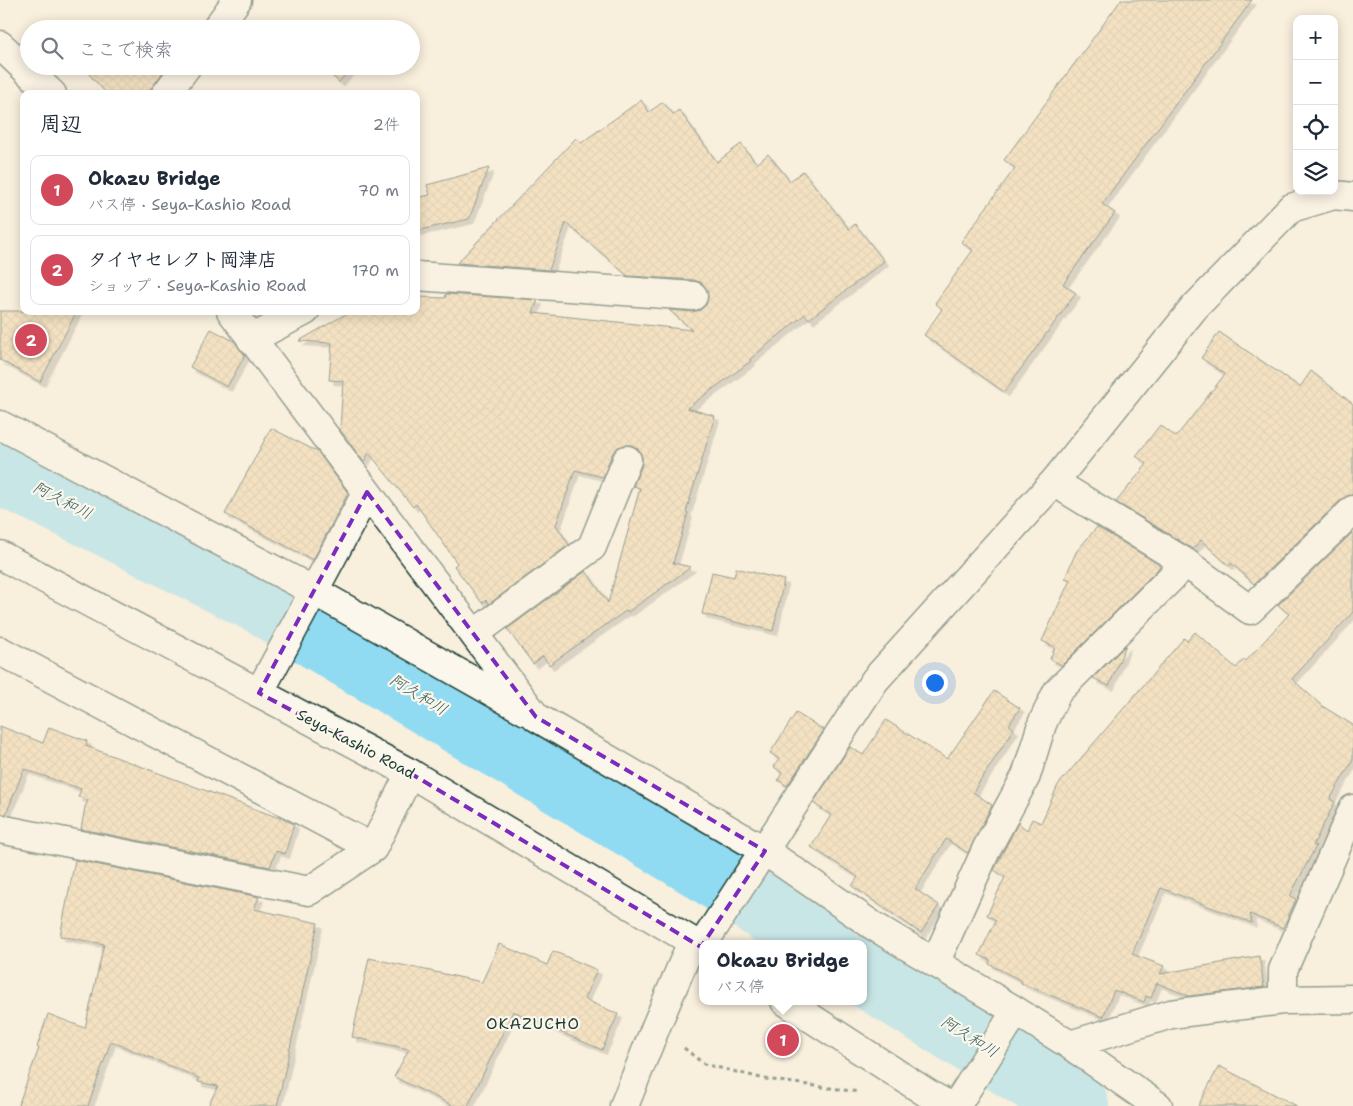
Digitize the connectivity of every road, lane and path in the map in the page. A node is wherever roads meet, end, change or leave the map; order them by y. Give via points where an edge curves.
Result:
1 (238, 0) edge
2 (223, 20) edge
3 (0, 45) edge
4 (20, 64) edge
5 (32, 75) edge
6 (180, 75) edge
7 (48, 90) edge
8 (169, 90) edge
9 (1353, 197) edge
10 (420, 276) edge
11 (693, 296) dead end
12 (234, 315) edge
13 (297, 315) edge
14 (251, 339) junction
15 (0, 425) edge
16 (627, 460) dead end
17 (1054, 482) junction
18 (367, 492) junction
19 (1353, 510) edge
20 (0, 555) edge
21 (1186, 563) junction
22 (311, 596) junction
23 (474, 634) junction
24 (0, 651) edge
25 (259, 693) junction
26 (536, 717) junction
27 (410, 773) junction
28 (1353, 809) edge
29 (0, 829) edge
30 (372, 848) junction
31 (761, 856) junction
32 (705, 940) edge
33 (699, 944) edge
34 (699, 949) edge
35 (935, 963) junction
36 (1353, 998) edge
37 (1284, 1000) junction
38 (791, 1005) edge
39 (1016, 1011) junction
40 (657, 1024) junction
41 (1070, 1045) junction
42 (867, 1092) dead end
43 (624, 1106) edge
44 (950, 1106) edge
45 (956, 1106) edge
46 (1158, 1106) edge

1 - 2 street
3 - 4 street
5 - 7 street
6 - 8 street
9 - 17 street via 1334,195 1291,208 1194,308
10 - 11 street
12 - 14 street
13 - 14 street
14 - 18 street
15 - 22 street
16 - 23 street via 592,547
17 - 21 street
17 - 31 street via 875,680
18 - 22 street
18 - 23 street
19 - 21 street via 1250,610
20 - 25 street, Seya-Kashio Road
21 - 35 street via 1057,692 1042,724 1026,776 987,848
22 - 25 street
22 - 26 street
23 - 26 street
24 - 30 street
25 - 27 street, Seya-Kashio Road
26 - 31 street
27 - 30 street
27 - 33 street, Seya-Kashio Road
28 - 37 street via 1283,970
29 - 30 street via 309,891
31 - 32 street
31 - 35 street
34 - 40 street
35 - 39 street
36 - 37 street
37 - 41 street via 1170,1014
38 - 44 street
39 - 41 street
39 - 45 street
40 - 42 path via 669,1038 704,1064 765,1079
40 - 43 street
41 - 46 street

